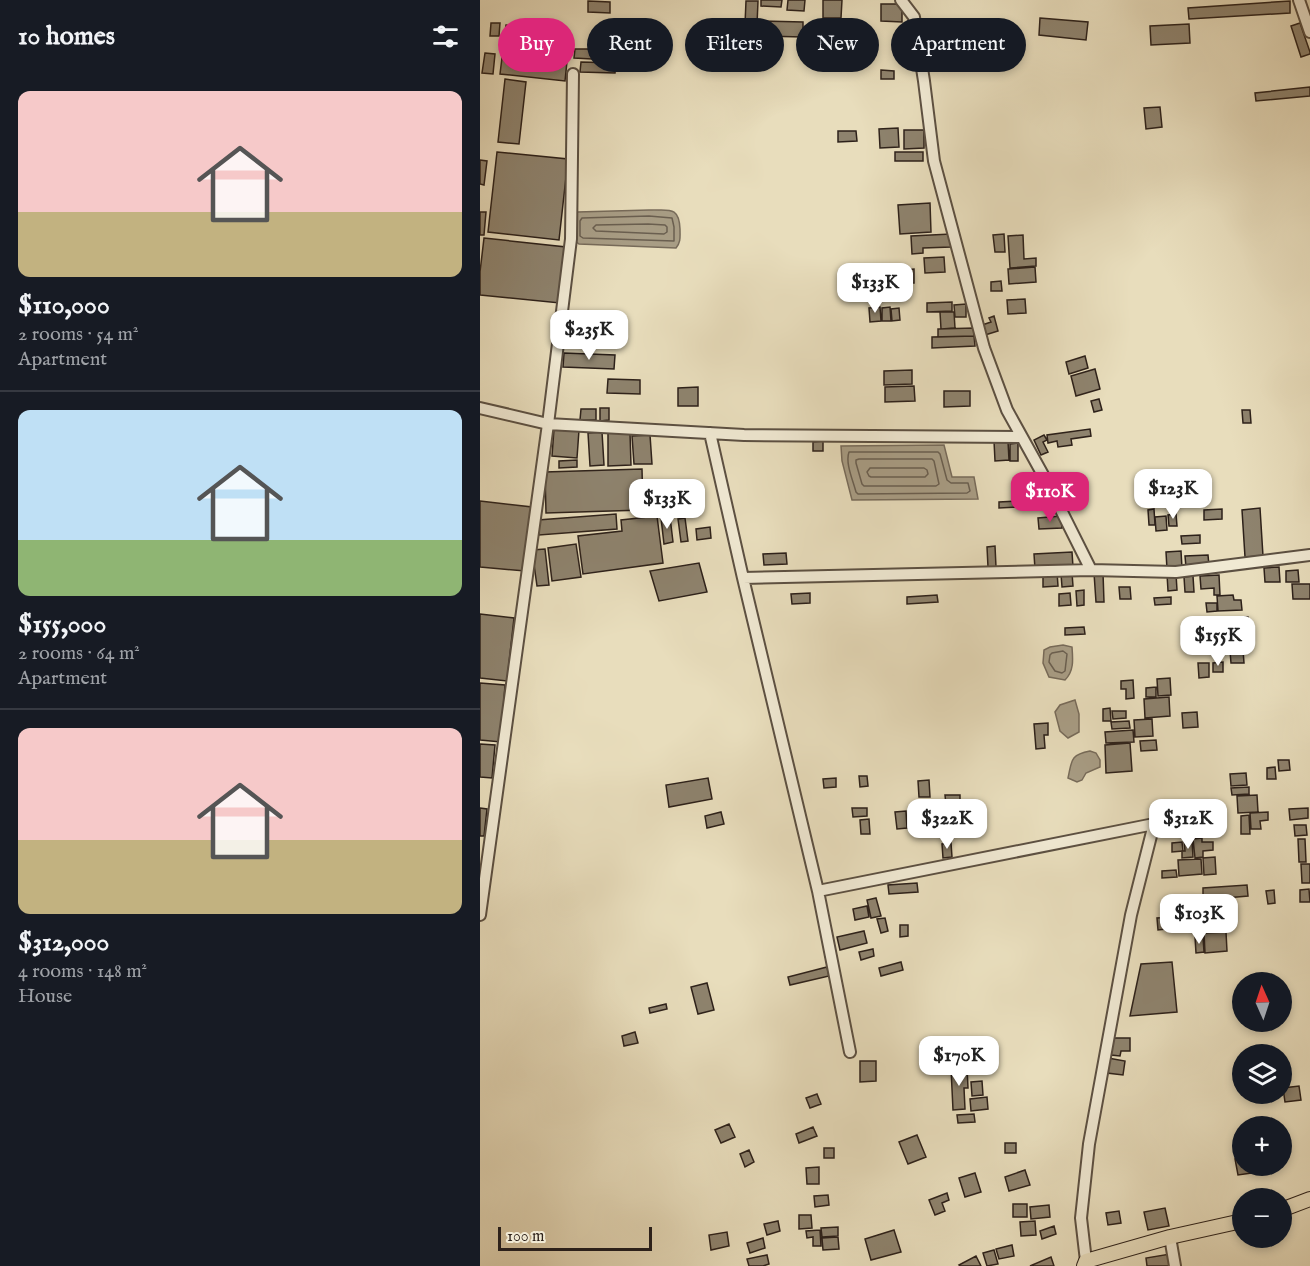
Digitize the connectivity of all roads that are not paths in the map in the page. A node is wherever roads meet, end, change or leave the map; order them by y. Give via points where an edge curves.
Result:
1 (902, 0) edge
2 (1299, 0) edge
3 (1310, 32) edge
4 (573, 74) dead end
5 (480, 408) edge
6 (548, 424) junction
7 (710, 433) junction
8 (1022, 437) junction
9 (1310, 555) edge
10 (1091, 570) junction
11 (743, 578) junction
12 (818, 891) junction
13 (480, 915) edge
14 (850, 1052) dead end
15 (1310, 1199) edge
16 (1292, 1206) edge
17 (1232, 1223) edge
18 (1170, 1237) junction
19 (1085, 1263) edge
20 (1175, 1266) edge

1 - 8 street via 914,17 934,161 984,348 1007,410
2 - 3 street
4 - 6 street via 571,238
5 - 6 street
6 - 7 street
6 - 13 street
7 - 8 street
7 - 11 street
8 - 10 street
9 - 10 street via 1176,572
10 - 11 street
11 - 12 street
12 - 14 street
12 - 19 street via 1154,824 1131,915 1089,1144 1081,1218
15 - 16 main road
17 - 18 main road
18 - 19 main road
18 - 20 street

